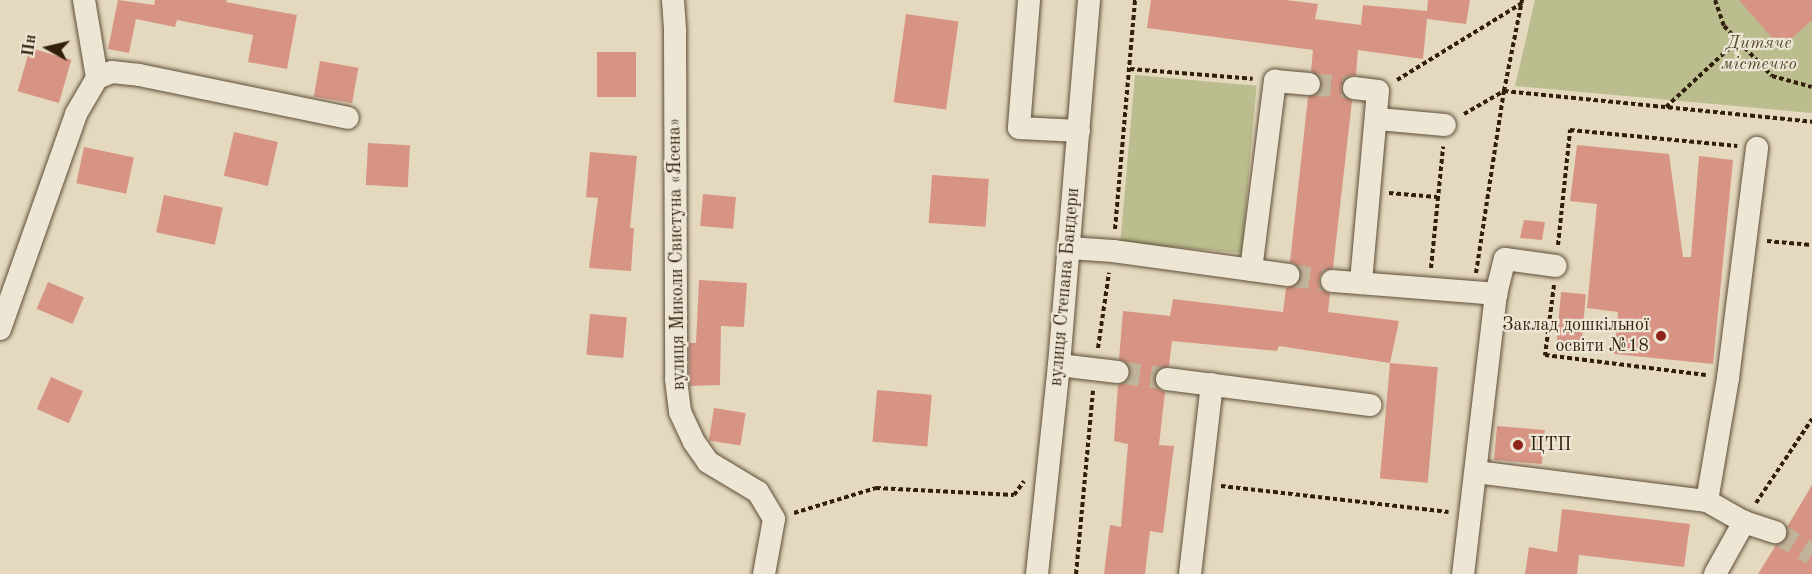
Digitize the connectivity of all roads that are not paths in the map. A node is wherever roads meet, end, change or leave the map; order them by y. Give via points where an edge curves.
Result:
1 (84, 0) edge
2 (673, 0) edge
3 (1029, 0) edge
4 (1089, 0) edge
5 (97, 78) junction
6 (1309, 84) tunnel mouth
7 (1354, 88) tunnel mouth
8 (348, 118) dead end
9 (1377, 119) junction
10 (1445, 125) road end
11 (1078, 131) junction
12 (1757, 148) road end
13 (1069, 248) junction
14 (1556, 266) road end
15 (1251, 270) junction
16 (1288, 275) tunnel mouth
17 (1332, 281) tunnel mouth
18 (1361, 283) junction
19 (1485, 292) junction
20 (0, 329) edge
21 (1059, 364) junction
22 (1118, 372) tunnel mouth
23 (1167, 379) tunnel mouth
24 (1212, 384) junction
25 (1370, 405) dead end
26 (1476, 472) junction
27 (1707, 501) junction
28 (1744, 522) junction
29 (1775, 532) tunnel mouth
30 (764, 574) edge
31 (1037, 574) edge
32 (1190, 574) edge
33 (1463, 574) edge
34 (1715, 574) edge

1 - 5 street
2 - 30 street, вулиця Миколи Свистуна «Ясена» via 676,379 680,412 708,462 758,492 774,519
3 - 11 street via 1019,128
4 - 11 street, вулиця Степана Бандери
5 - 8 street via 112,72 139,75
5 - 20 street via 76,114
6 - 15 street via 1275,81
7 - 9 street via 1378,91
9 - 10 street
9 - 18 street
11 - 13 street, вулиця Степана Бандери
12 - 27 street via 1728,378
13 - 15 street
13 - 21 street, вулиця Степана Бандери
14 - 19 street via 1505,259
15 - 16 street
17 - 18 street
18 - 19 street
19 - 26 street
21 - 22 street
21 - 31 street, вулиця Степана Бандери
23 - 24 street
24 - 25 street
24 - 32 street
26 - 27 street
26 - 33 street
27 - 28 street
28 - 29 street
28 - 34 street

